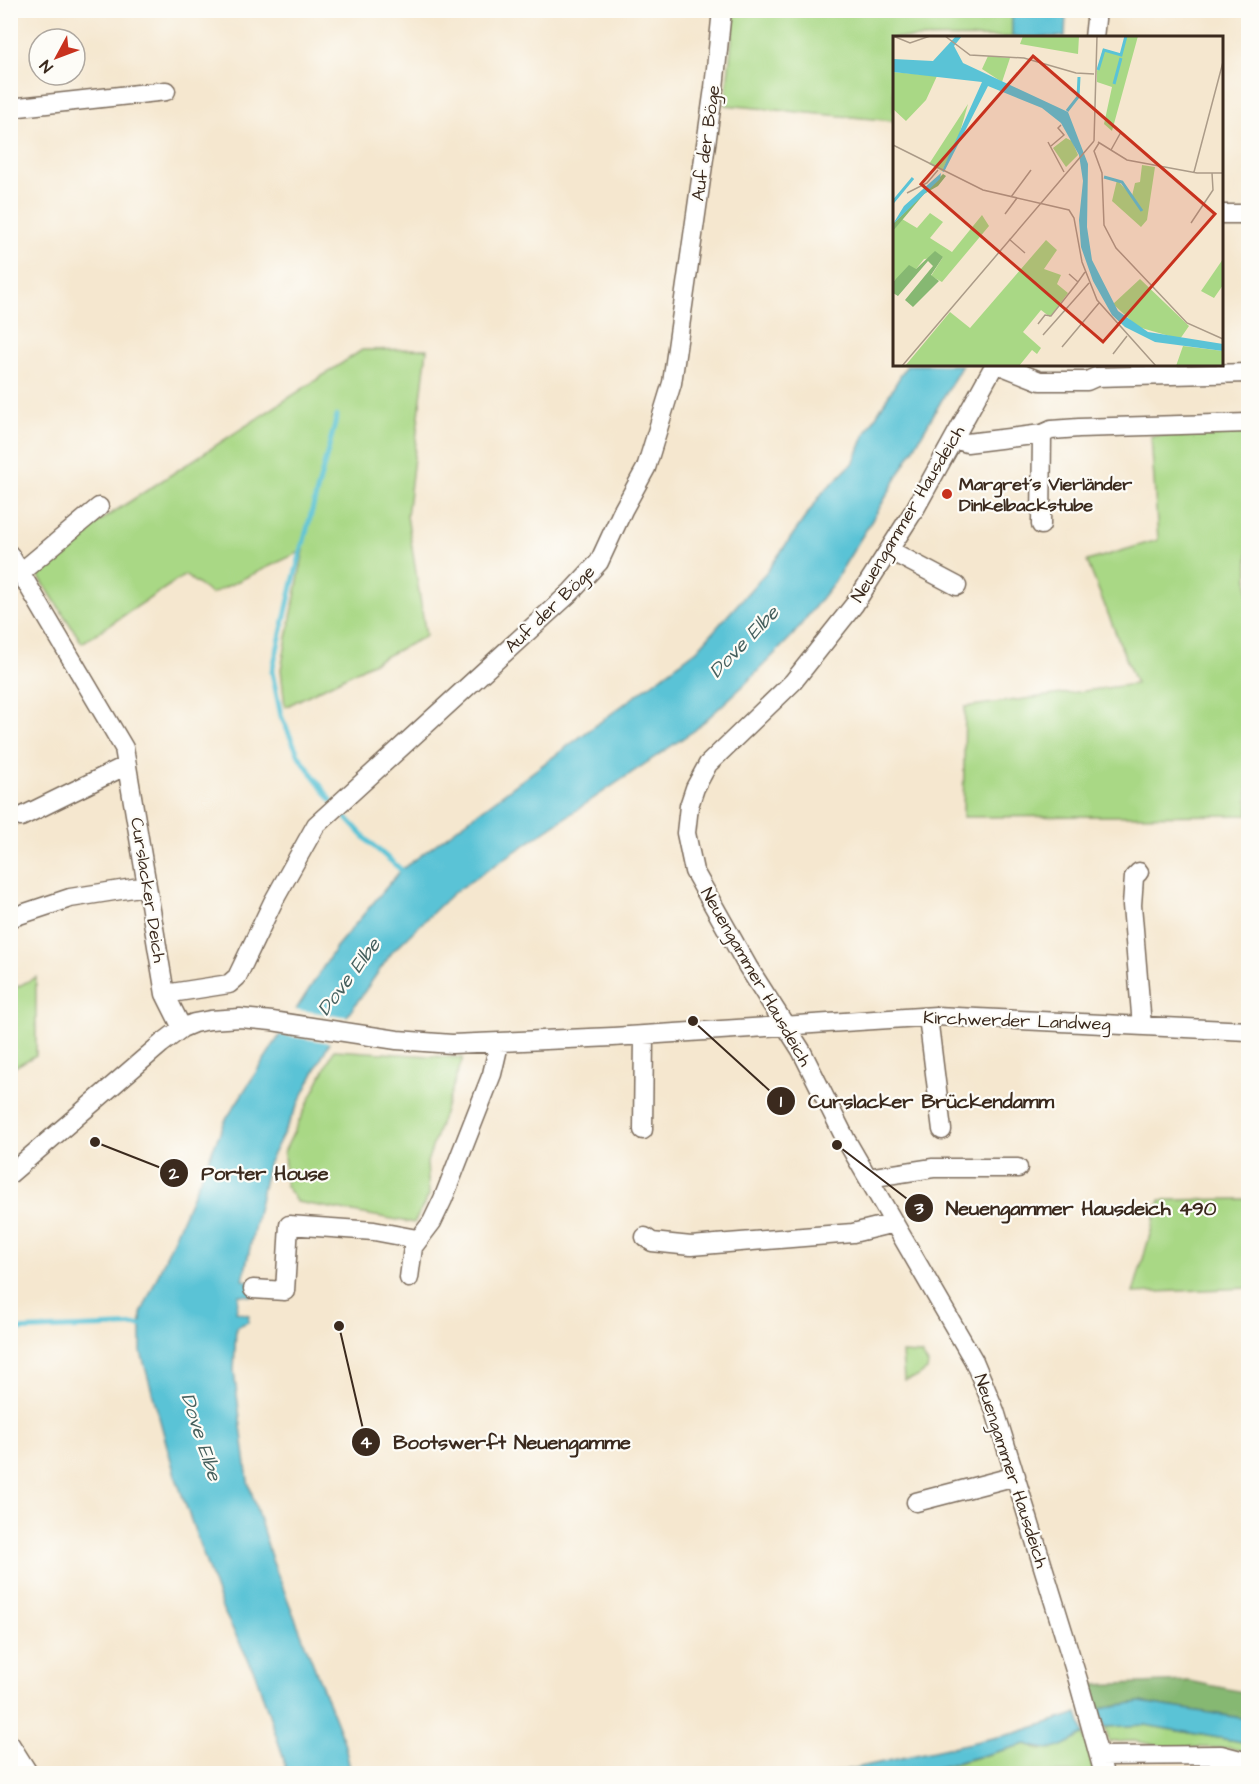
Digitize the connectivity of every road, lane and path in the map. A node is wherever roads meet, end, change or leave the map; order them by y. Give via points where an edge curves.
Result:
1 (722, 10) edge
2 (1097, 10) edge
3 (1094, 36) edge
4 (166, 91) dead end
5 (10, 108) edge
6 (1223, 214) edge
7 (1248, 214) edge
8 (995, 366) edge
9 (1001, 366) edge
10 (1248, 373) edge
11 (1248, 423) edge
12 (1042, 434) junction
13 (955, 439) junction
14 (99, 507) dead end
15 (1041, 525) dead end
16 (889, 550) junction
17 (10, 555) edge
18 (21, 572) junction
19 (957, 586) dead end
20 (127, 765) junction
21 (21, 818) dead end
22 (1139, 872) dead end
23 (146, 886) junction
24 (10, 918) edge
25 (165, 994) junction
26 (928, 1017) junction
27 (785, 1026) junction
28 (1142, 1026) junction
29 (182, 1028) junction
30 (1248, 1031) edge
31 (644, 1035) junction
32 (499, 1044) junction
33 (643, 1130) dead end
34 (942, 1130) dead end
35 (1018, 1168) dead end
36 (10, 1174) edge
37 (868, 1178) junction
38 (894, 1223) junction
39 (645, 1237) dead end
40 (417, 1239) junction
41 (409, 1278) dead end
42 (253, 1289) dead end
43 (1016, 1476) junction
44 (916, 1502) dead end
45 (10, 1744) edge
46 (1248, 1762) edge
47 (1102, 1765) edge
48 (29, 1773) edge

1 - 25 street, Auf der Böge via 672,383 646,468 599,562 316,825 237,977 229,984
2 - 3 street
4 - 5 street
6 - 7 street
8 - 13 street, Neuengammer Hausdeich
9 - 10 street via 1040,381
11 - 12 street via 1079,428
12 - 13 street via 967,443
12 - 15 street
13 - 16 street, Neuengammer Hausdeich
14 - 18 street
16 - 19 street
16 - 27 street, Neuengammer Hausdeich via 835,631 800,672 708,764 689,806 686,834 694,871
17 - 18 street, Curslacker Deich
18 - 20 street, Curslacker Deich via 124,748
20 - 21 street
20 - 23 street, Curslacker Deich
22 - 28 street via 1134,877 1132,905
23 - 24 street via 69,898
23 - 25 street, Curslacker Deich
25 - 29 street, Curslacker Deich
26 - 27 street, Kirchwerder Landweg
26 - 28 street, Kirchwerder Landweg
26 - 34 street
27 - 31 street, Kirchwerder Landweg
27 - 37 street, Neuengammer Hausdeich
28 - 30 street, Kirchwerder Landweg
29 - 32 street, Kirchwerder Landweg via 210,1020 240,1018 397,1040
29 - 36 street
31 - 32 street, Kirchwerder Landweg
31 - 33 street
32 - 40 street via 492,1074 443,1199 432,1222
35 - 37 street via 933,1168
37 - 38 street, Neuengammer Hausdeich
38 - 39 street via 852,1233 691,1246 652,1242
38 - 43 street, Neuengammer Hausdeich via 974,1361
40 - 41 street
40 - 42 street via 289,1225 285,1292
43 - 44 street
43 - 47 street, Neuengammer Hausdeich
45 - 48 street
46 - 47 street via 1221,1755

